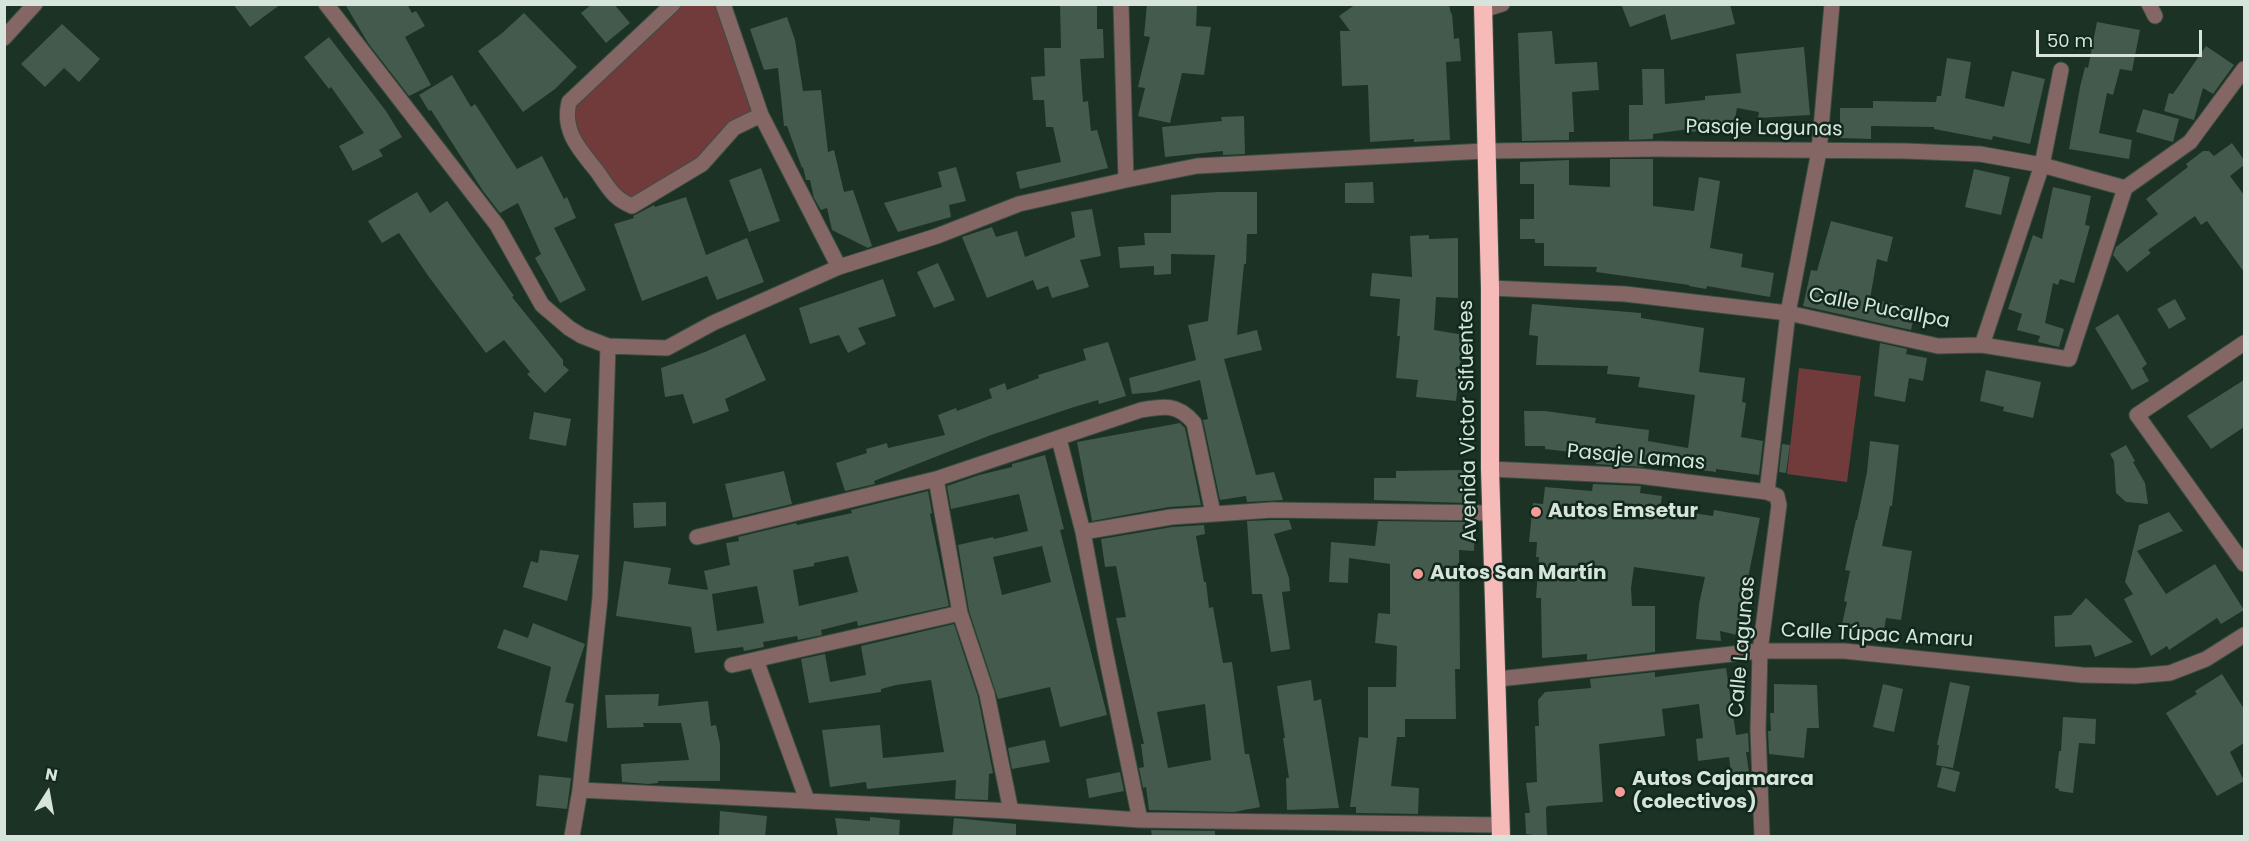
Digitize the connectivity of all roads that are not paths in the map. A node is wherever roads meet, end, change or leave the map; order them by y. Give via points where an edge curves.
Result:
1 (35, 4) edge
2 (326, 4) edge
3 (723, 4) edge
4 (1121, 4) edge
5 (1502, 4) edge
6 (1832, 4) edge
7 (664, 7) edge
8 (1483, 7) edge
9 (4, 38) edge
10 (2244, 69) edge
11 (2061, 70) dead end
12 (760, 115) junction
13 (1485, 151) junction
14 (1819, 151) junction
15 (2042, 165) junction
16 (1126, 180) junction
17 (2126, 188) junction
18 (839, 267) junction
19 (1490, 288) junction
20 (1788, 313) junction
21 (2244, 343) edge
22 (1982, 345) junction
23 (608, 346) junction
24 (1059, 440) junction
25 (1490, 469) junction
26 (936, 479) junction
27 (1772, 494) junction
28 (1213, 513) junction
29 (1492, 513) junction
30 (1083, 532) junction
31 (697, 537) dead end
32 (2244, 564) edge
33 (960, 613) junction
34 (2244, 635) edge
35 (1760, 651) junction
36 (756, 660) junction
37 (732, 665) dead end
38 (1498, 679) junction
39 (580, 790) junction
40 (807, 800) junction
41 (1011, 811) junction
42 (1140, 820) junction
43 (1501, 831) edge
44 (572, 837) edge
45 (1762, 837) edge

1 - 9 street
2 - 23 street via 497,225 542,305 582,336
3 - 12 street
4 - 16 street
5 - 8 street
6 - 14 street
7 - 12 street via 568,106 568,129 573,142 615,197 632,206 702,164 734,128
8 - 13 highway, Avenida Victor Sifuentes
10 - 17 street via 2190,142
11 - 15 street
12 - 18 street
13 - 14 street, Pasaje Lagunas
13 - 16 street, Pasaje Lagunas via 1197,166
13 - 19 highway, Avenida Victor Sifuentes
14 - 15 street, Pasaje Lagunas via 1980,154
14 - 20 street
15 - 17 street, Pasaje Lagunas
15 - 22 street
16 - 18 street, Pasaje Lagunas via 1019,204 937,236
17 - 22 street, Calle Pucallpa via 2068,359
18 - 23 street, Pasaje Lagunas via 713,323 667,348
19 - 20 street, Calle Pucallpa via 1625,294
19 - 25 highway, Avenida Victor Sifuentes
20 - 22 street, Calle Pucallpa via 1938,346
20 - 27 street, Calle Lagunas
21 - 32 street via 2137,415
23 - 39 street via 600,598
24 - 26 street
24 - 28 street via 1141,410 1174,408 1194,423
24 - 30 street
25 - 27 street, Pasaje Lamas via 1639,476
25 - 29 highway, Avenida Victor Sifuentes
26 - 31 street
26 - 33 street
27 - 35 street, Calle Lagunas via 1779,505
28 - 29 street via 1272,510
28 - 30 street
29 - 38 highway, Avenida Victor Sifuentes
30 - 42 street
33 - 36 street
33 - 41 street via 987,694
34 - 35 street, Calle Túpac Amaru via 2206,659 2170,674 2135,676 2082,675 1844,651
35 - 38 street, Calle Túpac Amaru
35 - 45 street, Calle Lagunas
36 - 37 street
36 - 40 street
38 - 43 highway, Avenida Victor Sifuentes
39 - 40 street
39 - 44 street
40 - 41 street
41 - 42 street
42 - 43 street

